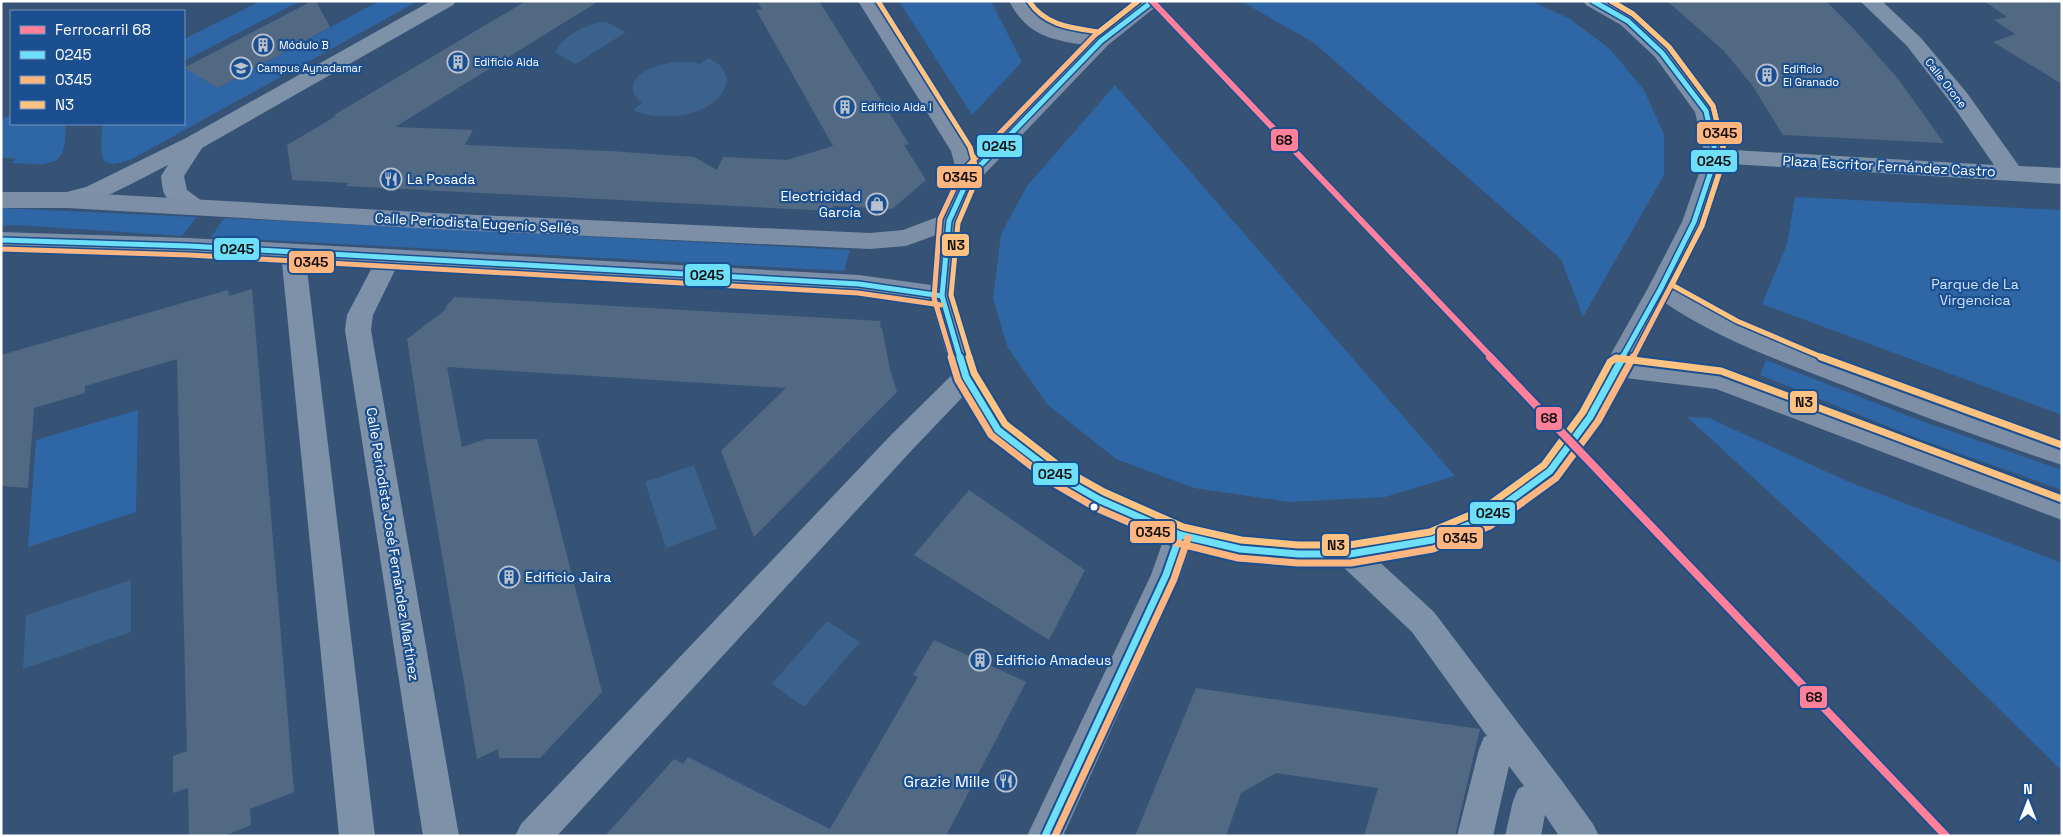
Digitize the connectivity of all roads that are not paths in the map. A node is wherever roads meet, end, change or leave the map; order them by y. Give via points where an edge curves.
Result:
1 (446, 1) edge
2 (868, 1) edge
3 (1019, 1) edge
4 (1153, 1) edge
5 (1592, 1) edge
6 (1870, 1) edge
7 (1101, 41) junction
8 (194, 144) junction
9 (1716, 156) junction
10 (2012, 173) junction
11 (2062, 176) edge
12 (969, 178) junction
13 (1, 200) edge
14 (67, 200) junction
15 (194, 207) junction
16 (949, 221) junction
17 (1, 240) edge
18 (293, 253) junction
19 (389, 258) junction
20 (1661, 288) junction
21 (942, 296) junction
22 (1617, 367) junction
23 (966, 377) junction
24 (2062, 454) edge
25 (2062, 508) edge
26 (1180, 535) junction
27 (1350, 554) junction
28 (1511, 740) junction
29 (1550, 794) junction
30 (357, 836) edge
31 (440, 836) edge
32 (534, 836) edge
33 (1045, 836) edge
34 (1475, 836) edge
35 (1523, 836) edge
36 (1581, 836) edge

1 - 8 street
2 - 12 main road via 962,151
3 - 7 main road via 1027,16 1045,29
4 - 7 main road
5 - 9 main road via 1628,21 1662,53 1706,111
6 - 10 street, Calle Orone via 1914,42
7 - 12 main road
8 - 14 street via 94,192
8 - 15 street via 172,176 176,194
9 - 10 street, Plaza Escritor Fernández Castro
9 - 20 main road via 1694,222
10 - 11 street, Plaza Escritor Fernández Castro
12 - 16 main road
13 - 14 main road, Calle Periodista Eugenio Sellés
14 - 15 main road, Calle Periodista Eugenio Sellés
15 - 16 main road, Calle Periodista Eugenio Sellés via 870,242 906,238
16 - 21 main road
17 - 18 main road
18 - 19 main road
18 - 30 street
19 - 21 main road via 859,284
19 - 31 street, Calle Periodista José Fernández Martínez via 360,315 358,330
20 - 22 main road
20 - 24 main road via 1696,311 1758,342 1958,419
21 - 23 main road
22 - 25 main road via 1718,378
22 - 27 main road via 1590,417 1550,471 1486,518 1432,540
23 - 26 main road via 998,430 1058,476 1100,500
23 - 32 street
26 - 27 main road via 1240,549
26 - 33 main road via 1162,584
27 - 28 street via 1423,622
28 - 29 street
28 - 34 street via 1496,749
29 - 35 street via 1530,801
29 - 36 street

